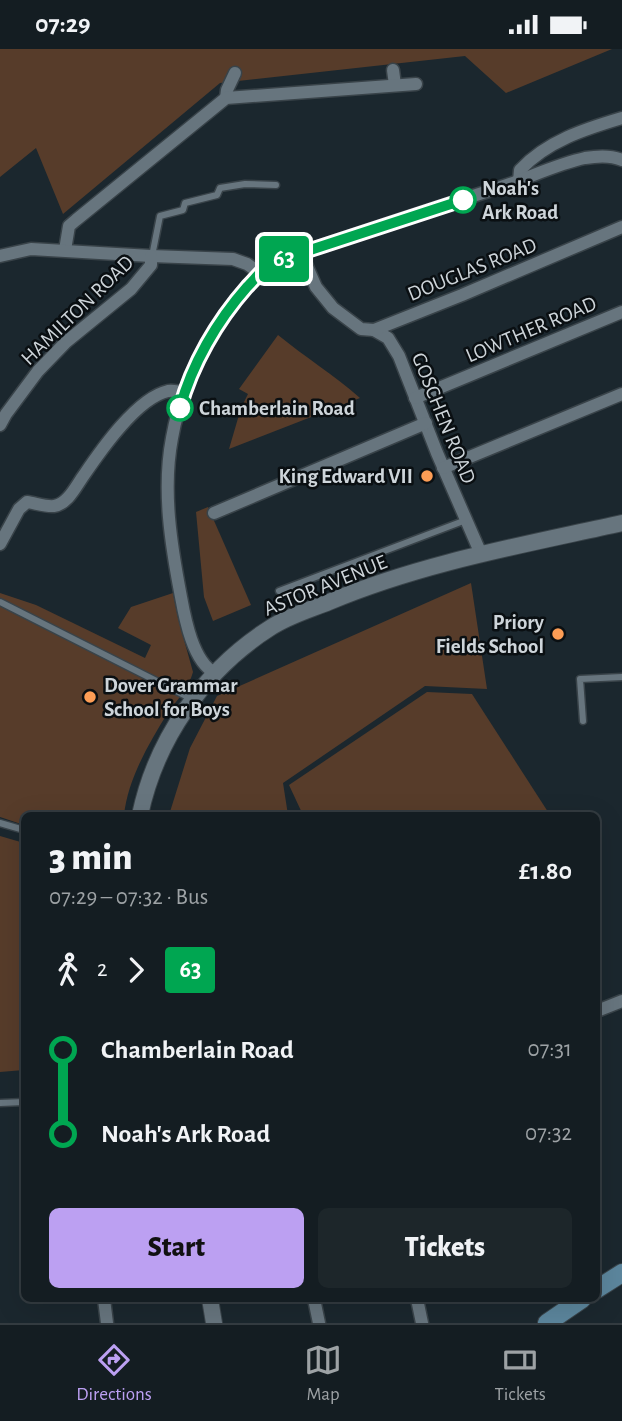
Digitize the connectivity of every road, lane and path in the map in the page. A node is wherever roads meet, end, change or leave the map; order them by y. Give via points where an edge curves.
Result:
1 (393, 70) dead end
2 (235, 73) dead end
3 (416, 84) dead end
4 (395, 86) junction
5 (226, 98) junction
6 (622, 118) edge
7 (622, 160) edge
8 (519, 181) junction
9 (275, 185) dead end
10 (622, 227) edge
11 (65, 250) junction
12 (301, 253) junction
13 (0, 256) edge
14 (152, 256) junction
15 (260, 272) junction
16 (622, 312) edge
17 (374, 330) junction
18 (184, 392) junction
19 (622, 394) edge
20 (415, 398) junction
21 (426, 423) junction
22 (0, 425) edge
23 (443, 468) junction
24 (214, 513) dead end
25 (466, 520) junction
26 (622, 523) edge
27 (0, 544) edge
28 (481, 554) junction
29 (279, 591) dead end
30 (0, 602) edge
31 (215, 673) junction
32 (622, 677) edge
33 (193, 699) junction
34 (583, 721) dead end
35 (141, 812) edge
36 (0, 823) edge
37 (21, 829) edge
38 (622, 1001) edge
39 (600, 1010) edge
40 (21, 1102) edge
41 (0, 1103) edge
42 (622, 1273) edge
43 (600, 1287) edge
44 (104, 1302) edge
45 (210, 1302) edge
46 (314, 1302) edge
47 (418, 1302) edge
48 (578, 1302) edge
49 (107, 1323) edge
50 (214, 1323) edge
51 (318, 1323) edge
52 (422, 1323) edge
53 (548, 1323) edge

1 - 4 street
2 - 5 street
3 - 4 street
4 - 5 street
5 - 11 street via 69,226
6 - 8 street via 556,142 528,160
7 - 8 street via 589,157
8 - 12 street
9 - 14 lane via 220,188 217,195 159,216
10 - 17 street, DOUGLAS ROAD
11 - 13 street via 31,249
11 - 14 street
12 - 15 street
12 - 17 street, GOSCHEN ROAD via 316,287 333,308 361,329
14 - 15 street via 233,259
14 - 22 street, HAMILTON ROAD via 151,265 131,289 38,371
15 - 18 street via 212,336
16 - 20 street, LOWTHER ROAD
17 - 20 street, GOSCHEN ROAD via 388,338 399,356
18 - 27 street via 170,391 147,402 101,450 68,498 56,506 27,502
18 - 31 street via 172,437 170,521 184,613 202,662
19 - 23 street
20 - 21 street, GOSCHEN ROAD
21 - 23 street, GOSCHEN ROAD
21 - 24 street
23 - 25 street, GOSCHEN ROAD
25 - 28 street, GOSCHEN ROAD
25 - 29 lane
26 - 28 street, ASTOR AVENUE
28 - 31 street, ASTOR AVENUE via 375,583 292,617 250,641
30 - 33 lane
31 - 33 street, ASTOR AVENUE
32 - 34 lane via 580,679
33 - 35 street, ASTOR AVENUE via 160,754
36 - 37 lane
38 - 39 street
40 - 41 lane
42 - 43 main road
44 - 49 street
45 - 50 street
46 - 51 street
47 - 52 street
48 - 53 main road

